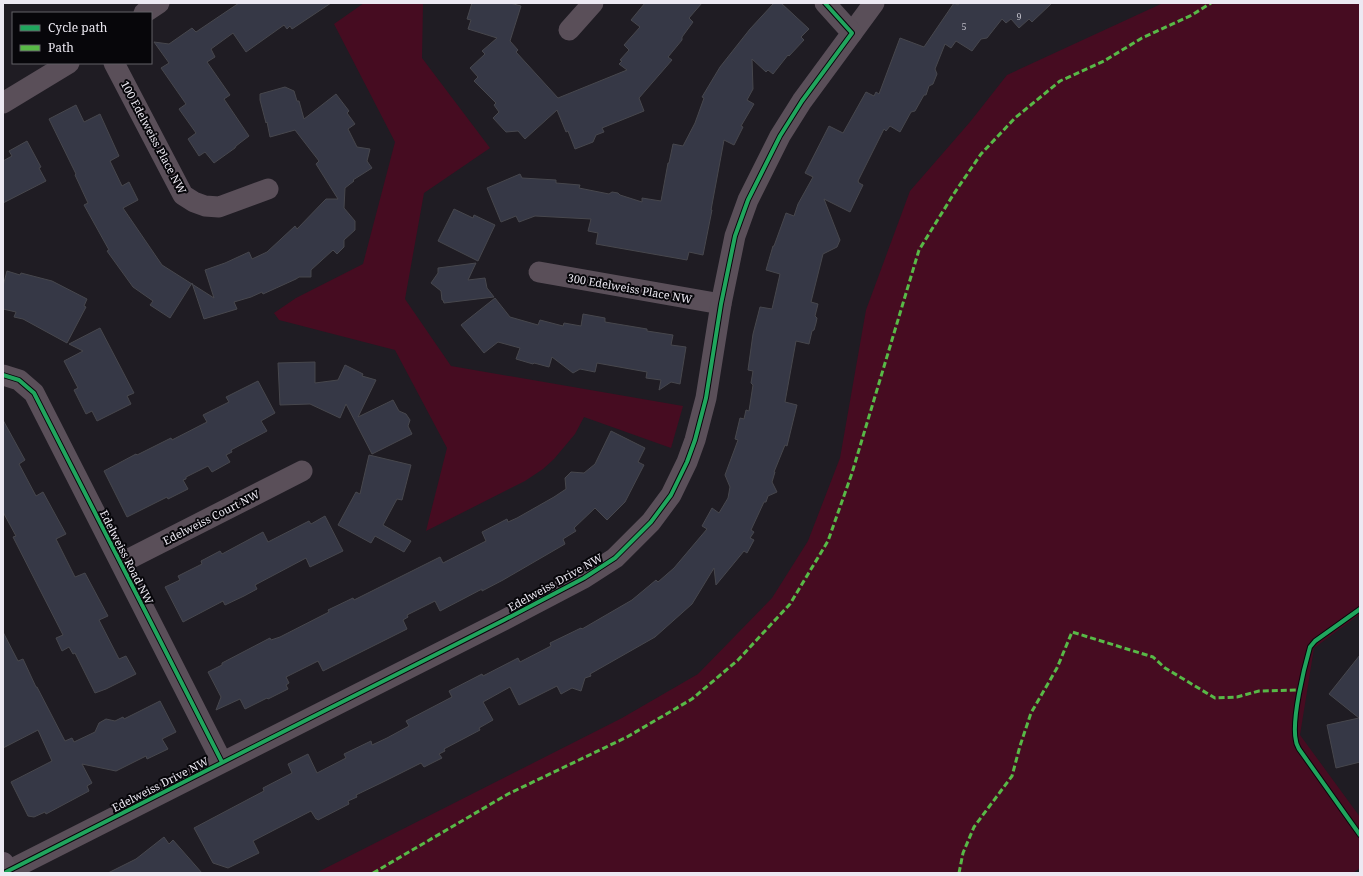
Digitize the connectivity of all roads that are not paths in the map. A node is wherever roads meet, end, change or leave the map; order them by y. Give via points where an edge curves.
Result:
1 (159, 3) edge
2 (593, 3) edge
3 (825, 3) edge
4 (874, 3) edge
5 (146, 12) edge
6 (569, 30) dead end
7 (852, 33) junction
8 (67, 64) edge
9 (115, 64) edge
10 (3, 103) edge
11 (268, 189) dead end
12 (539, 272) dead end
13 (721, 304) junction
14 (3, 375) edge
15 (302, 471) dead end
16 (121, 563) junction
17 (222, 762) junction
18 (5, 869) edge

1 - 5 street
2 - 6 street
3 - 7 street
4 - 7 street, Edelweiss Drive NW
7 - 13 street, Edelweiss Drive NW via 802,101 763,167 735,236
8 - 10 street
9 - 11 street, 100 Edelweiss Place NW via 183,195 205,206 218,207
12 - 13 street, 300 Edelweiss Place NW
13 - 17 street, Edelweiss Drive NW via 706,398 687,462 671,495 651,522 615,558 584,578 517,613
14 - 16 street, Edelweiss Road NW via 19,380 34,393
15 - 16 street, Edelweiss Court NW
16 - 17 street, Edelweiss Road NW
17 - 18 street, Edelweiss Drive NW

